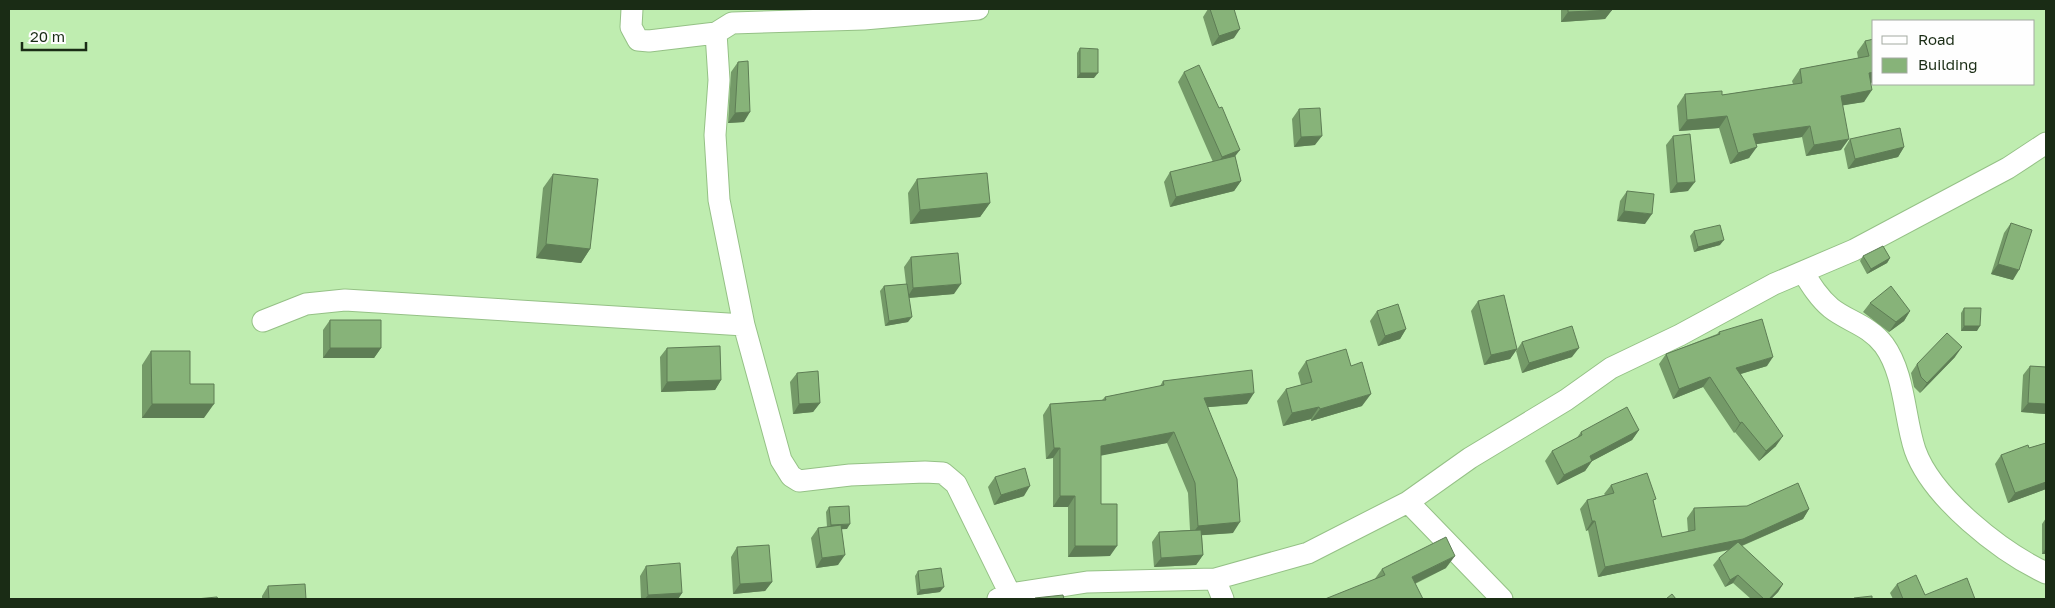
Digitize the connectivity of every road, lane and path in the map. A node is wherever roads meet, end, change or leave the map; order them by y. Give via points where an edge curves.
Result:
1 (632, 9) edge
2 (978, 9) edge
3 (716, 33) junction
4 (2046, 143) edge
5 (1803, 272) junction
6 (263, 321) dead end
7 (744, 324) junction
8 (1408, 502) junction
9 (2046, 574) edge
10 (1215, 579) junction
11 (1004, 597) edge
12 (1223, 599) edge
13 (1502, 599) edge

1 - 3 street via 631,27 638,40
2 - 3 street via 864,19 732,22
3 - 7 street via 719,200
4 - 5 street via 2008,168 1854,250
5 - 8 street via 1611,368 1566,400 1470,458
5 - 9 street via 1830,308 1857,321 1883,344 1893,362 1916,451 1925,472 1980,532
6 - 7 street via 306,304 345,300
7 - 11 street via 782,460 790,476 799,481 860,475 943,474 956,484
8 - 10 street via 1308,553
8 - 13 street
10 - 11 street via 1087,582
10 - 12 street

